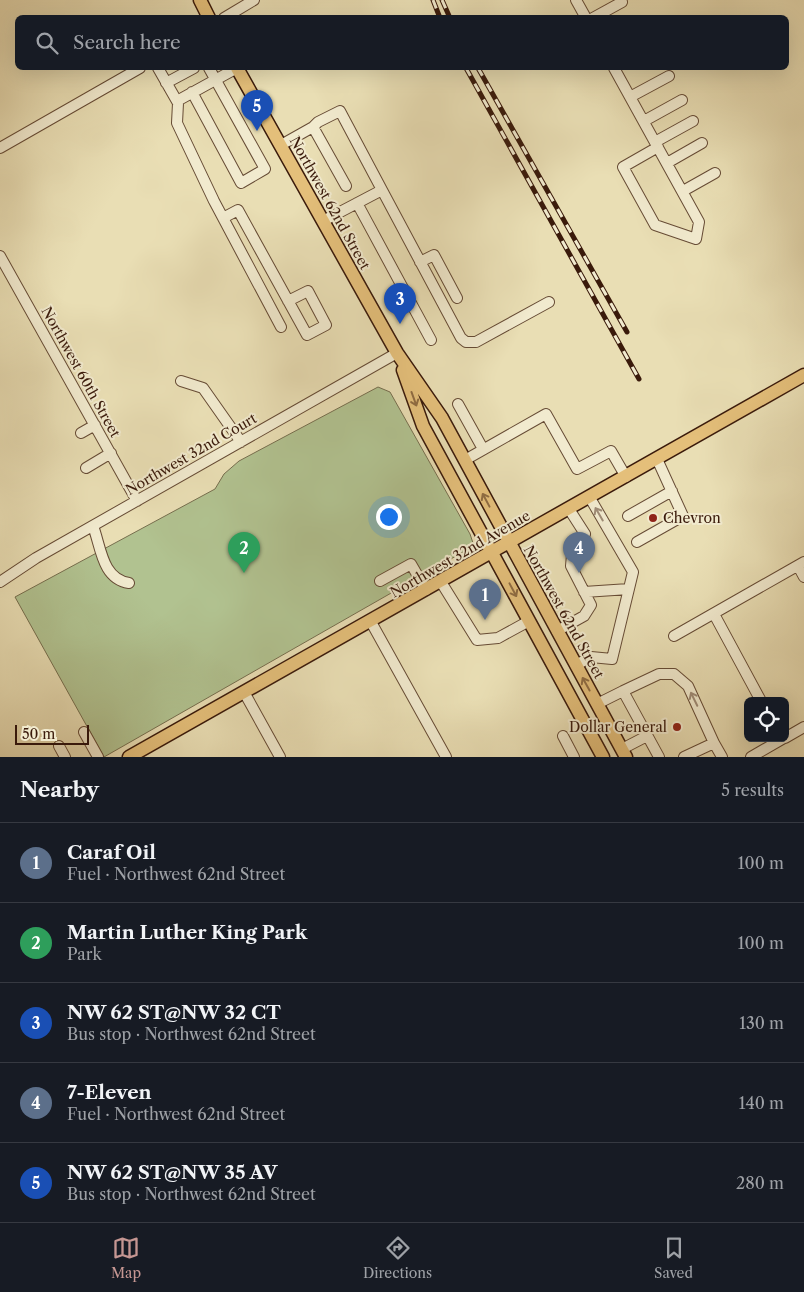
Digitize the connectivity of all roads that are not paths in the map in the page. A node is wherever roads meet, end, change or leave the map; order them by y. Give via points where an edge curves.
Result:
1 (200, 0) edge
2 (254, 0) edge
3 (576, 0) edge
4 (622, 2) dead end
5 (208, 15) edge
6 (229, 15) edge
7 (584, 15) edge
8 (598, 15) edge
9 (136, 70) edge
10 (159, 70) edge
11 (190, 70) edge
12 (210, 70) edge
13 (234, 70) edge
14 (238, 70) edge
15 (617, 70) edge
16 (669, 76) dead end
17 (216, 80) junction
18 (166, 82) junction
19 (192, 92) junction
20 (630, 97) junction
21 (682, 100) dead end
22 (177, 101) junction
23 (644, 121) junction
24 (693, 121) dead end
25 (313, 127) junction
26 (702, 144) dead end
27 (281, 145) junction
28 (657, 145) junction
29 (0, 148) edge
30 (667, 163) junction
31 (715, 173) dead end
32 (346, 186) dead end
33 (382, 190) junction
34 (683, 191) junction
35 (357, 203) junction
36 (223, 218) junction
37 (323, 221) junction
38 (0, 256) edge
39 (420, 262) junction
40 (457, 298) dead end
41 (288, 301) dead end
42 (549, 302) dead end
43 (281, 327) dead end
44 (431, 340) dead end
45 (397, 353) junction
46 (804, 376) edge
47 (181, 380) dead end
48 (458, 404) dead end
49 (95, 425) junction
50 (81, 433) dead end
51 (241, 442) junction
52 (483, 449) junction
53 (111, 453) junction
54 (464, 460) junction
55 (657, 460) junction
56 (86, 468) dead end
57 (626, 477) junction
58 (672, 491) junction
59 (590, 498) junction
60 (137, 500) junction
61 (569, 509) junction
62 (628, 516) dead end
63 (93, 526) junction
64 (637, 542) dead end
65 (509, 543) junction
66 (492, 553) junction
67 (801, 564) edge
68 (804, 577) edge
69 (0, 582) edge
70 (380, 582) dead end
71 (441, 582) junction
72 (129, 583) dead end
73 (629, 589) junction
74 (426, 590) junction
75 (584, 592) junction
76 (714, 614) junction
77 (529, 621) junction
78 (372, 622) junction
79 (557, 631) junction
80 (674, 636) dead end
81 (576, 665) junction
82 (622, 691) junction
83 (244, 692) junction
84 (760, 697) edge
85 (598, 704) junction
86 (804, 727) edge
87 (84, 732) dead end
88 (789, 735) edge
89 (563, 736) dead end
90 (647, 736) junction
91 (778, 742) edge
92 (714, 743) junction
93 (59, 746) dead end
94 (624, 753) edge
95 (755, 756) edge
96 (65, 757) edge
97 (98, 757) edge
98 (129, 757) edge
99 (280, 757) edge
100 (446, 757) edge
101 (574, 757) edge
102 (603, 757) edge
103 (659, 757) edge
104 (684, 757) edge
105 (722, 757) edge

1 - 5 main road
2 - 6 street
3 - 7 street
4 - 8 street
9 - 29 street
10 - 18 street
11 - 18 street
12 - 17 street
13 - 17 street
14 - 27 main road, Northwest 62nd Street
15 - 20 street
16 - 20 street
17 - 19 street
17 - 19 street via 266,170 241,183
18 - 22 street
19 - 22 street
20 - 23 street
21 - 23 street
22 - 36 street via 177,123
23 - 28 street
24 - 28 street
25 - 27 street
25 - 32 street
25 - 33 street via 340,111
26 - 30 street
27 - 37 main road, Northwest 62nd Street
28 - 30 street
28 - 34 street via 623,167 655,225 696,238 698,222
30 - 34 street
31 - 34 street
33 - 35 street
33 - 39 street
35 - 37 street
35 - 44 street
36 - 41 street via 238,210
36 - 43 street
37 - 45 main road, Northwest 62nd Street
38 - 49 street, Northwest 60th Street
39 - 40 street via 434,255
39 - 42 street via 466,342 476,342
45 - 51 street, Northwest 32nd Court
45 - 54 main road, Northwest 62nd Street via 442,418
45 -> 66 main road, Northwest 62nd Street via 423,426
46 - 55 main road, Northwest 32nd Avenue
47 - 51 street via 203,388
48 - 52 street
49 - 50 street
49 - 53 street, Northwest 60th Street
51 - 60 street, Northwest 32nd Court
52 - 54 street
52 - 57 street via 546,414 577,469 611,451
53 - 56 street
53 - 60 street, Northwest 60th Street
65 -> 54 main road, Northwest 62nd Street
55 - 57 main road, Northwest 32nd Avenue
55 - 58 street
57 - 59 main road, Northwest 32nd Avenue
58 - 62 street
58 - 64 street via 683,516
59 - 61 main road, Northwest 32nd Avenue
73 -> 59 street via 633,572
60 - 63 street, Northwest 32nd Court
61 - 65 main road, Northwest 32nd Avenue
61 - 75 street via 585,534 572,555 572,566
63 - 69 street, Northwest 32nd Court
63 - 72 street via 111,573 116,579
65 - 66 main road, Northwest 32nd Avenue
65 - 79 main road, Northwest 62nd Street
66 - 71 main road, Northwest 32nd Avenue
66 -> 77 main road, Northwest 62nd Street
67 - 68 street
67 - 76 street
70 - 74 street via 411,564
71 - 74 main road, Northwest 32nd Avenue
71 - 77 street via 477,640 498,638
73 - 75 street
73 - 81 street via 612,659 591,657
74 - 78 main road, Northwest 32nd Avenue
75 - 79 street via 591,605 584,616
76 - 80 street
76 - 84 street
77 - 102 main road, Northwest 62nd Street
78 - 83 main road, Northwest 32nd Avenue
78 - 100 street
79 - 81 main road, Northwest 62nd Street
85 -> 81 main road, Northwest 62nd Street
82 - 85 street
82 - 90 street
92 -> 82 street via 688,686 674,674 659,674
83 - 98 main road, Northwest 32nd Avenue
83 - 99 street
85 - 94 main road, Northwest 62nd Street
86 - 88 street
87 - 97 street
89 - 101 street
90 - 94 street
90 - 103 street
91 - 95 street
92 - 104 street
92 - 105 street
93 - 96 street

